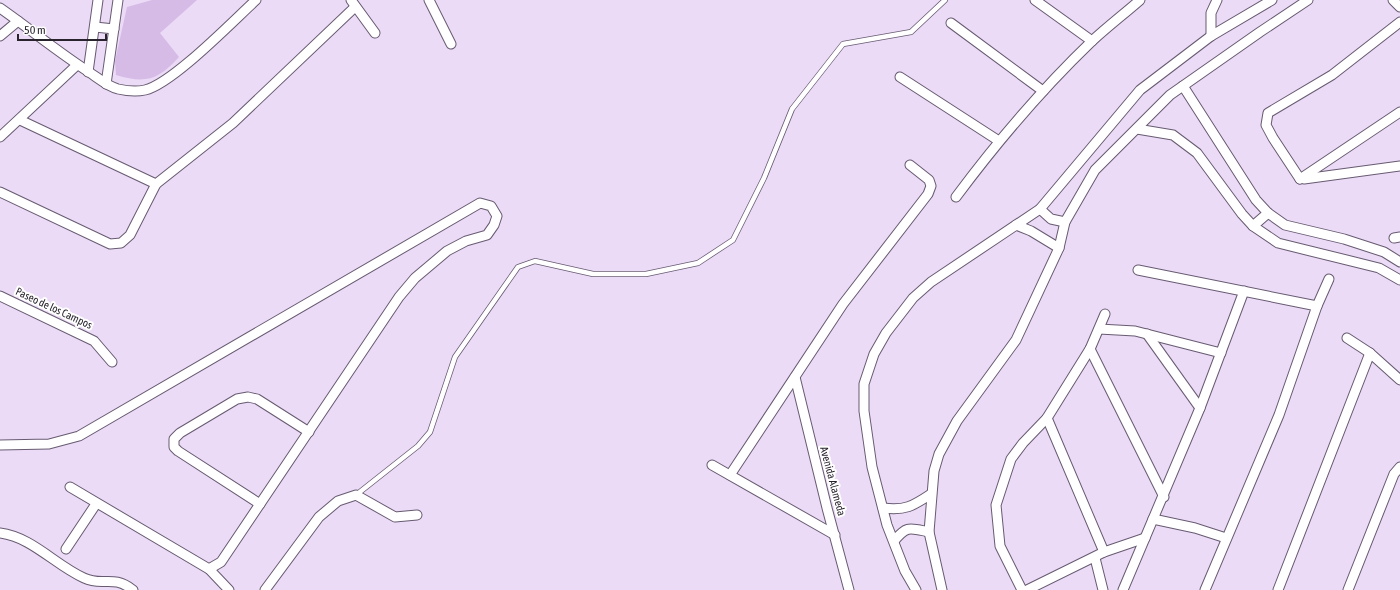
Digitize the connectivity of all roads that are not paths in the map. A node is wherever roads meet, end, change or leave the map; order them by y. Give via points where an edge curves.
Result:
1 (98, 0) edge
2 (118, 0) edge
3 (256, 0) edge
4 (429, 0) edge
5 (944, 0) edge
6 (1035, 0) edge
7 (1140, 0) edge
8 (1218, 0) edge
9 (1308, 0) edge
10 (1393, 0) edge
11 (1267, 1) edge
12 (353, 4) edge
13 (1400, 7) edge
14 (0, 8) edge
15 (18, 21) junction
16 (1400, 22) edge
17 (951, 23) dead end
18 (94, 27) junction
19 (114, 29) junction
20 (375, 33) dead end
21 (0, 36) edge
22 (1211, 36) junction
23 (1092, 41) junction
24 (450, 44) dead end
25 (77, 65) junction
26 (88, 72) junction
27 (900, 77) dead end
28 (106, 84) junction
29 (1183, 86) junction
30 (1043, 91) junction
31 (1400, 112) edge
32 (20, 120) junction
33 (1137, 129) junction
34 (0, 137) edge
35 (999, 141) junction
36 (910, 165) dead end
37 (1400, 166) edge
38 (1300, 179) junction
39 (156, 184) junction
40 (0, 192) edge
41 (956, 197) dead end
42 (1040, 209) junction
43 (1268, 213) junction
44 (1065, 222) junction
45 (1016, 225) junction
46 (1253, 226) junction
47 (1058, 248) junction
48 (1400, 262) edge
49 (1138, 270) dead end
50 (1329, 279) dead end
51 (1400, 280) edge
52 (1244, 291) junction
53 (0, 296) edge
54 (1317, 306) junction
55 (1105, 314) dead end
56 (1099, 329) junction
57 (1148, 334) junction
58 (1347, 338) dead end
59 (1090, 349) junction
60 (1221, 353) junction
61 (1370, 353) junction
62 (112, 362) dead end
63 (795, 377) junction
64 (1400, 380) edge
65 (1200, 408) junction
66 (1047, 418) junction
67 (309, 432) junction
68 (0, 444) edge
69 (712, 465) dead end
70 (1400, 467) edge
71 (730, 475) junction
72 (70, 487) dead end
73 (931, 494) junction
74 (356, 495) junction
75 (1164, 497) junction
76 (96, 504) junction
77 (260, 504) junction
78 (883, 508) junction
79 (417, 515) dead end
80 (1154, 519) junction
81 (929, 532) junction
82 (0, 534) edge
83 (835, 535) junction
84 (1145, 538) junction
85 (1226, 538) junction
86 (894, 541) junction
87 (66, 549) dead end
88 (1104, 552) junction
89 (1095, 558) junction
90 (209, 569) junction
91 (846, 588) edge
92 (133, 590) edge
93 (229, 590) edge
94 (265, 590) edge
95 (916, 590) edge
96 (942, 590) edge
97 (1022, 590) edge
98 (1027, 590) edge
99 (1103, 590) edge
100 (1123, 590) edge
101 (1205, 590) edge
102 (1278, 590) edge
103 (1348, 590) edge

1 - 18 street
2 - 19 street
3 - 28 street via 161,83 146,90 131,91
4 - 24 street
5 - 74 lane via 910,32 843,44 792,109 764,178 733,240 698,263 646,274 593,274 535,261 518,267 455,357 430,432 418,446
6 - 23 street
7 - 23 street
8 - 22 street via 1211,13
9 - 29 street
10 - 13 street
11 - 22 street
12 - 20 street
12 - 39 street via 233,123
14 - 15 street
15 - 21 street
15 - 25 street
16 - 38 street via 1332,75 1268,113 1266,125
17 - 30 street
18 - 19 street
18 - 26 street
19 - 28 street
22 - 42 street via 1140,90
23 - 30 street
25 - 26 street
25 - 32 street
26 - 28 street
27 - 35 street
29 - 33 street via 1170,95
29 - 43 street via 1256,200
30 - 35 street
31 - 38 street
32 - 34 street
32 - 39 street
33 - 44 street via 1095,170
33 - 46 street via 1173,135 1197,153
35 - 41 street
36 - 63 street via 929,180 931,186 928,194 843,304
37 - 38 street
39 - 40 street via 130,235 121,243 110,244
42 - 44 street via 1052,219
42 - 45 street
43 - 46 street
43 - 48 street via 1285,225 1357,243 1384,252
44 - 47 street
45 - 47 street via 1031,230
45 - 78 street via 931,282 913,298 886,333 874,354 864,384 864,411 872,468
46 - 51 street via 1278,243 1379,268
47 - 73 street via 1016,340 948,436 934,471
49 - 52 street
50 - 54 street
52 - 54 street
52 - 60 street
53 - 62 street, Paseo de los Campos via 94,341
54 - 85 street via 1279,415
55 - 56 street
56 - 57 street
56 - 59 street
57 - 60 street
57 - 65 street
58 - 61 street
59 - 66 street
59 - 75 street
60 - 65 street
61 - 64 street
61 - 102 street
63 - 71 street
63 - 83 street, Avenida Alameda
65 - 75 street
66 - 88 street
66 - 97 street via 1011,459 996,505 1000,546
67 - 68 street via 399,296 415,278 447,251 466,241 487,235 497,216 491,206 480,203 79,436 49,444
67 - 77 street
67 - 77 street via 257,399 248,397 237,399 174,439 174,447 178,451
69 - 71 street
70 - 103 street via 1394,474
71 - 83 street
72 - 76 street
73 - 78 street via 913,506 898,510
73 - 81 street
74 - 79 street via 395,517
74 - 94 street via 338,501 320,517
75 - 80 street
76 - 87 street
76 - 90 street
77 - 90 street via 220,562
78 - 86 street
80 - 84 street
80 - 85 street
81 - 86 street via 903,530
81 - 96 street
82 - 92 street via 10,534 84,578 94,581 116,580
83 - 91 street, Avenida Alameda
84 - 88 street
84 - 100 street
85 - 101 street
86 - 95 street via 905,571
88 - 89 street
89 - 98 street
89 - 99 street
90 - 93 street

